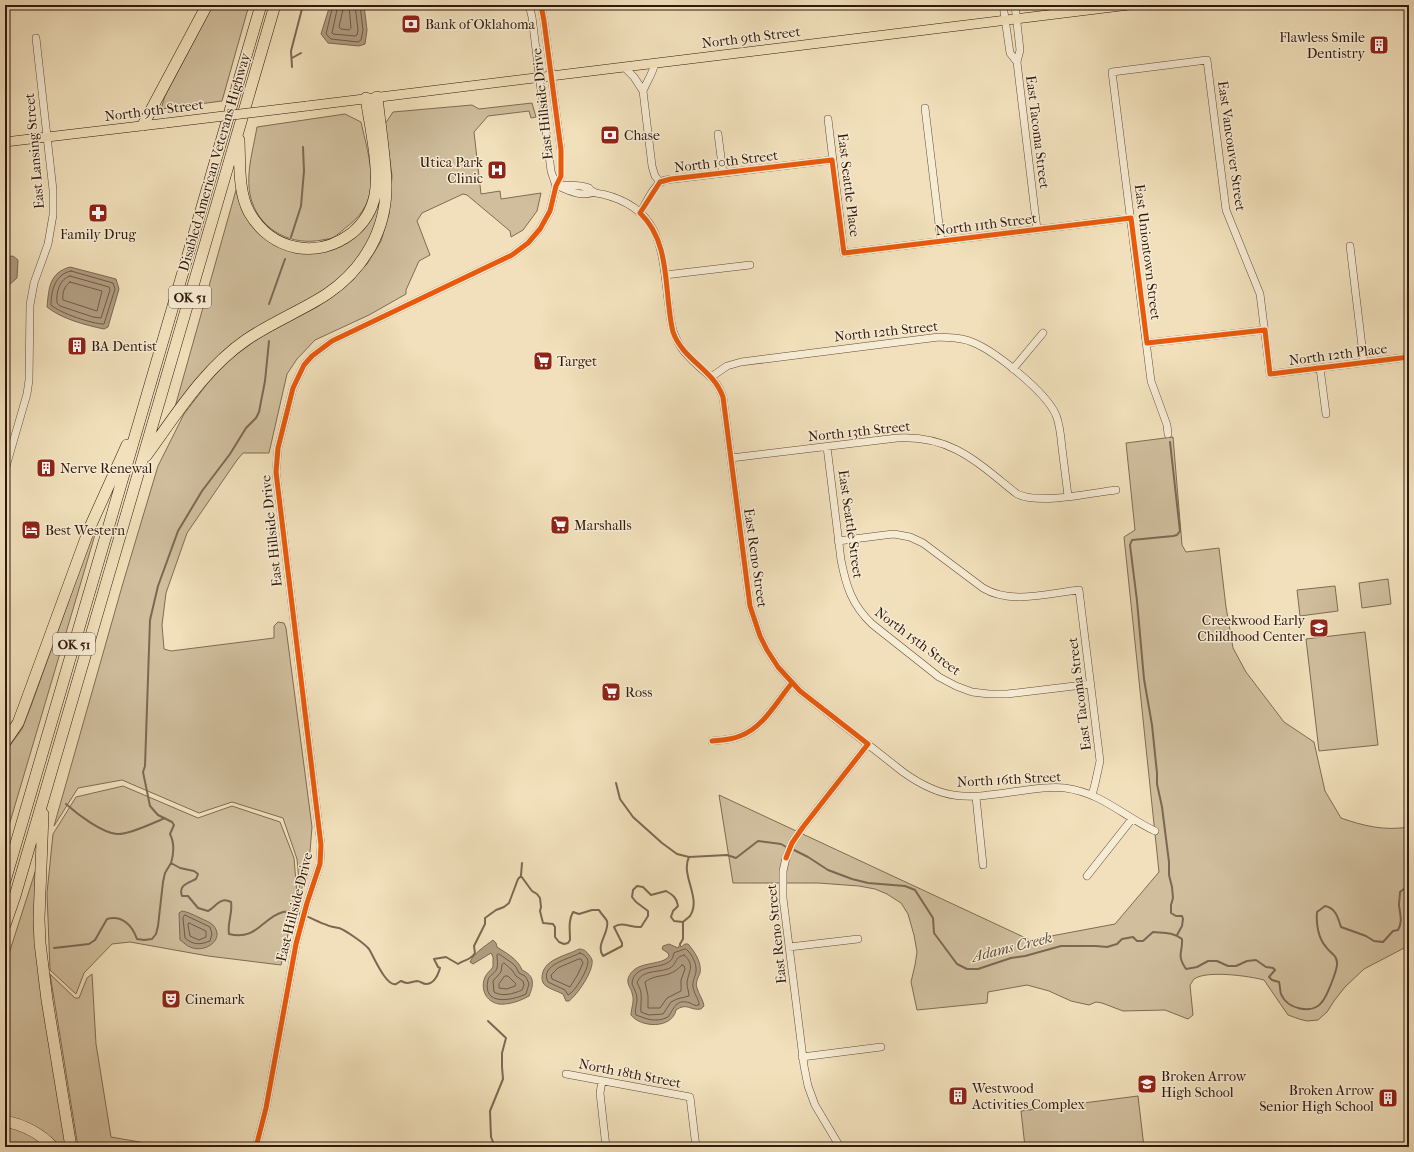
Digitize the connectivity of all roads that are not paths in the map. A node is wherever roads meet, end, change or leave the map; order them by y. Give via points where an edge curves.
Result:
1 (207, 5) edge
2 (261, 5) edge
3 (275, 5) edge
4 (529, 5) edge
5 (541, 5) edge
6 (1003, 5) edge
7 (1015, 5) edge
8 (1129, 5) edge
9 (1017, 19) junction
10 (1005, 20) junction
11 (36, 38) dead end
12 (1207, 60) joint
13 (1016, 62) junction
14 (655, 63) junction
15 (624, 67) junction
16 (551, 76) junction
17 (540, 77) junction
18 (644, 92) junction
19 (371, 98) junction
20 (925, 108) dead end
21 (828, 119) dead end
22 (143, 125) junction
23 (238, 132) junction
24 (718, 134) dead end
25 (47, 137) junction
26 (5, 142) edge
27 (832, 160) junction
28 (722, 173) junction
29 (660, 182) junction
30 (556, 186) junction
31 (640, 213) junction
32 (1131, 218) junction
33 (1037, 229) junction
34 (941, 241) junction
35 (1350, 246) dead end
36 (844, 253) joint
37 (750, 265) dead end
38 (665, 275) junction
39 (1265, 330) junction
40 (1043, 333) dead end
41 (1147, 343) junction
42 (1409, 357) edge
43 (1364, 363) junction
44 (1320, 368) junction
45 (1013, 369) junction
46 (1270, 374) joint
47 (711, 377) junction
48 (144, 408) junction
49 (1326, 414) dead end
50 (1168, 434) dead end
51 (826, 447) junction
52 (731, 458) junction
53 (141, 462) junction
54 (5, 470) edge
55 (1116, 490) dead end
56 (1068, 496) junction
57 (838, 541) junction
58 (855, 603) joint
59 (792, 683) junction
60 (1091, 684) junction
61 (712, 741) dead end
62 (5, 742) edge
63 (868, 744) junction
64 (1092, 795) junction
65 (976, 796) junction
66 (43, 797) junction
67 (1132, 819) junction
68 (1155, 831) dead end
69 (983, 865) dead end
70 (1087, 876) dead end
71 (5, 881) edge
72 (5, 925) edge
73 (858, 939) dead end
74 (789, 947) junction
75 (881, 1047) dead end
76 (802, 1057) junction
77 (566, 1074) dead end
78 (602, 1081) junction
79 (5, 1121) edge
80 (53, 1147) edge
81 (71, 1147) edge
82 (256, 1147) edge
83 (606, 1147) edge
84 (696, 1147) edge
85 (840, 1147) edge

1 - 22 highway
2 - 48 highway, Disabled American Veterans Highway / OK 51
3 - 23 highway, Disabled American Veterans Highway / OK 51
4 - 17 street, East Hillside Drive
5 - 16 street, East Hillside Drive
6 - 10 street, East Tacoma Street
7 - 9 street, East Tacoma Street
8 - 9 main road, North 9th Street
9 - 10 main road, North 9th Street
9 - 13 street, East Tacoma Street via 1020,50
10 - 13 street, East Tacoma Street via 1010,53
10 - 14 main road, North 9th Street
11 - 25 street, East Lansing Street
12 - 32 street, East Uniontown Street via 1112,72
12 - 39 street, East Vancouver Street via 1226,210 1260,294
13 - 33 street, East Tacoma Street
14 - 15 main road, North 9th Street
14 - 18 street
15 - 16 main road, North 9th Street
15 - 18 street
16 - 17 main road, North 9th Street
16 - 30 street, East Hillside Drive via 561,150 561,176
17 - 19 main road, North 9th Street
17 - 30 street, East Hillside Drive via 551,171
18 - 29 street via 652,166
19 - 22 main road, North 9th Street, bridge
19 - 23 highway via 377,182 375,195 367,217 356,230 346,238 324,247 303,248 284,244 269,236 258,225 248,211 242,192
19 - 53 highway via 385,170 385,196 381,222 367,254 352,274 335,288 273,323 234,349 188,398
20 - 34 street
21 - 27 street, East Seattle Place
22 - 25 main road, North 9th Street
23 - 53 highway, Disabled American Veterans Highway / OK 51
24 - 28 street
25 - 26 main road, North 9th Street
25 - 54 street, East Lansing Street via 53,190 52,215 48,244 34,283 30,305 27,394
27 - 28 street, North 10th Street
27 - 36 street, East Seattle Place
28 - 29 street, North 10th Street
29 - 31 street, North 10th Street
30 - 31 street via 570,184 588,188 626,203
30 - 82 street, East Hillside Drive via 550,211 540,229 520,250 328,344 304,366 293,388 278,448 276,472 321,845 320,864 300,928 266,1108
31 - 38 street, East Reno Street via 658,237 664,258
32 - 33 street, North 11th Street
32 - 41 street, East Uniontown Street
33 - 34 street, North 11th Street
34 - 36 street, North 11th Street
35 - 43 street
37 - 38 street
38 - 47 street, East Reno Street via 674,334 688,357
39 - 41 street
39 - 46 street, East Vancouver Street
40 - 45 street
41 - 50 street, East Uniontown Street via 1151,381
42 - 43 street, North 12th Place
43 - 44 street, North 12th Place
44 - 46 street, North 12th Place
44 - 49 street
45 - 47 street, North 12th Street via 988,350 972,342 960,338 939,337 741,362 727,366
45 - 56 street via 1037,388 1056,416 1061,435
47 - 52 street, East Reno Street via 720,388 723,397
48 - 62 highway via 90,527 18,723
48 - 71 highway, Disabled American Veterans Highway / OK 51
51 - 52 street, North 13th Street
51 - 56 street, North 13th Street via 909,437 929,440 942,443 968,456 1024,497 1042,500
51 - 57 street, East Seattle Street
52 - 59 street, East Reno Street via 754,622 767,650
53 - 66 highway, Disabled American Veterans Highway / OK 51
55 - 56 street, North 13th Street
57 - 58 street, East Seattle Street via 844,578
57 - 60 street, East Tacoma Street via 894,534 910,537 923,543 980,586 1004,597 1079,590
58 - 60 street, North 15th Street via 872,624 939,677 963,689 997,695
59 - 61 street via 751,731 731,739
59 - 63 street, East Reno Street
60 - 64 street, East Tacoma Street via 1100,761
63 - 65 street, North 16th Street via 903,772 927,787 948,795
63 - 74 street, East Reno Street via 803,827 786,858 783,870 783,898
64 - 65 street, North 16th Street via 1054,788
64 - 67 street, North 16th Street
65 - 69 street
66 - 72 highway, Disabled American Veterans Highway / OK 51
66 - 81 highway via 40,943
67 - 68 street, North 16th Street
67 - 70 street
73 - 74 street
74 - 76 street, East Reno Street
75 - 76 street
76 - 85 street, East Reno Street via 808,1086 816,1105
77 - 78 street, North 18th Street
78 - 83 street via 600,1093
78 - 84 street, North 18th Street via 690,1097
79 - 80 highway via 30,1129

